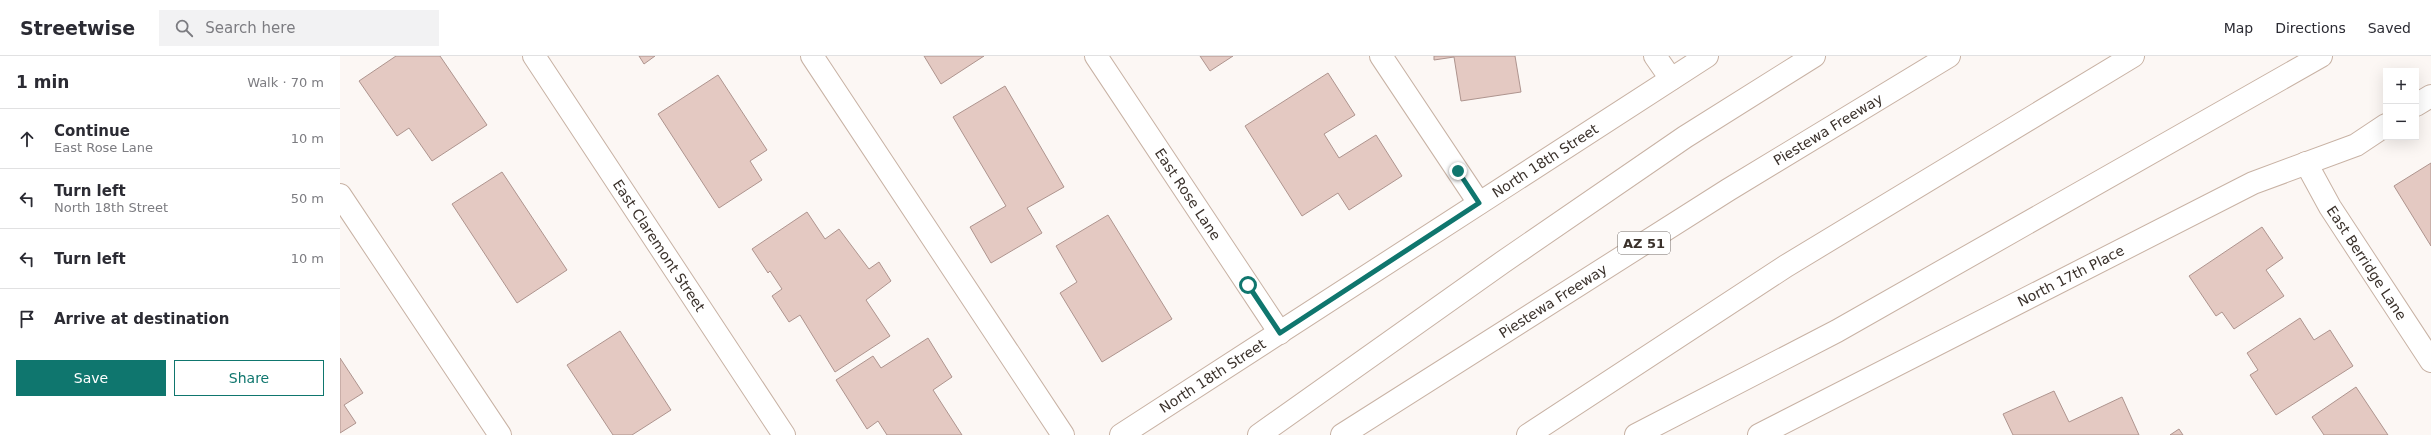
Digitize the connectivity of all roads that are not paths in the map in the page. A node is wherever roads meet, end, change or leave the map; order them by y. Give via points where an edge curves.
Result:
1 (534, 56) edge
2 (812, 56) edge
3 (1096, 56) edge
4 (1381, 56) edge
5 (1655, 56) edge
6 (1707, 56) edge
7 (1814, 56) edge
8 (1949, 56) edge
9 (2134, 56) edge
10 (2321, 56) edge
11 (1671, 79) junction
12 (2431, 96) edge
13 (2419, 104) edge
14 (2383, 127) edge
15 (2306, 163) junction
16 (340, 195) edge
17 (1479, 203) junction
18 (1280, 333) junction
19 (2430, 357) edge
20 (500, 435) edge
21 (784, 435) edge
22 (1063, 435) edge
23 (1121, 435) edge
24 (1259, 435) edge
25 (1342, 435) edge
26 (1528, 435) edge
27 (1636, 435) edge
28 (1759, 435) edge

1 - 21 main road, East Claremont Street
2 - 22 main road
3 - 18 main road, East Rose Lane
4 - 17 main road
5 - 11 main road
6 - 11 main road, North 18th Street
7 - 24 main road via 1685,137 1535,239
8 - 25 main road, Piestewa Freeway / AZ 51 via 1728,190
9 - 26 main road via 1786,266
10 - 27 main road via 1837,331
11 - 17 main road, North 18th Street
12 - 13 main road
14 - 15 main road, North 17th Place via 2356,144
15 - 19 main road, East Berridge Lane via 2330,207
15 - 28 main road, North 17th Place via 2253,183
16 - 20 main road
17 - 18 main road, North 18th Street
18 - 23 main road, North 18th Street

